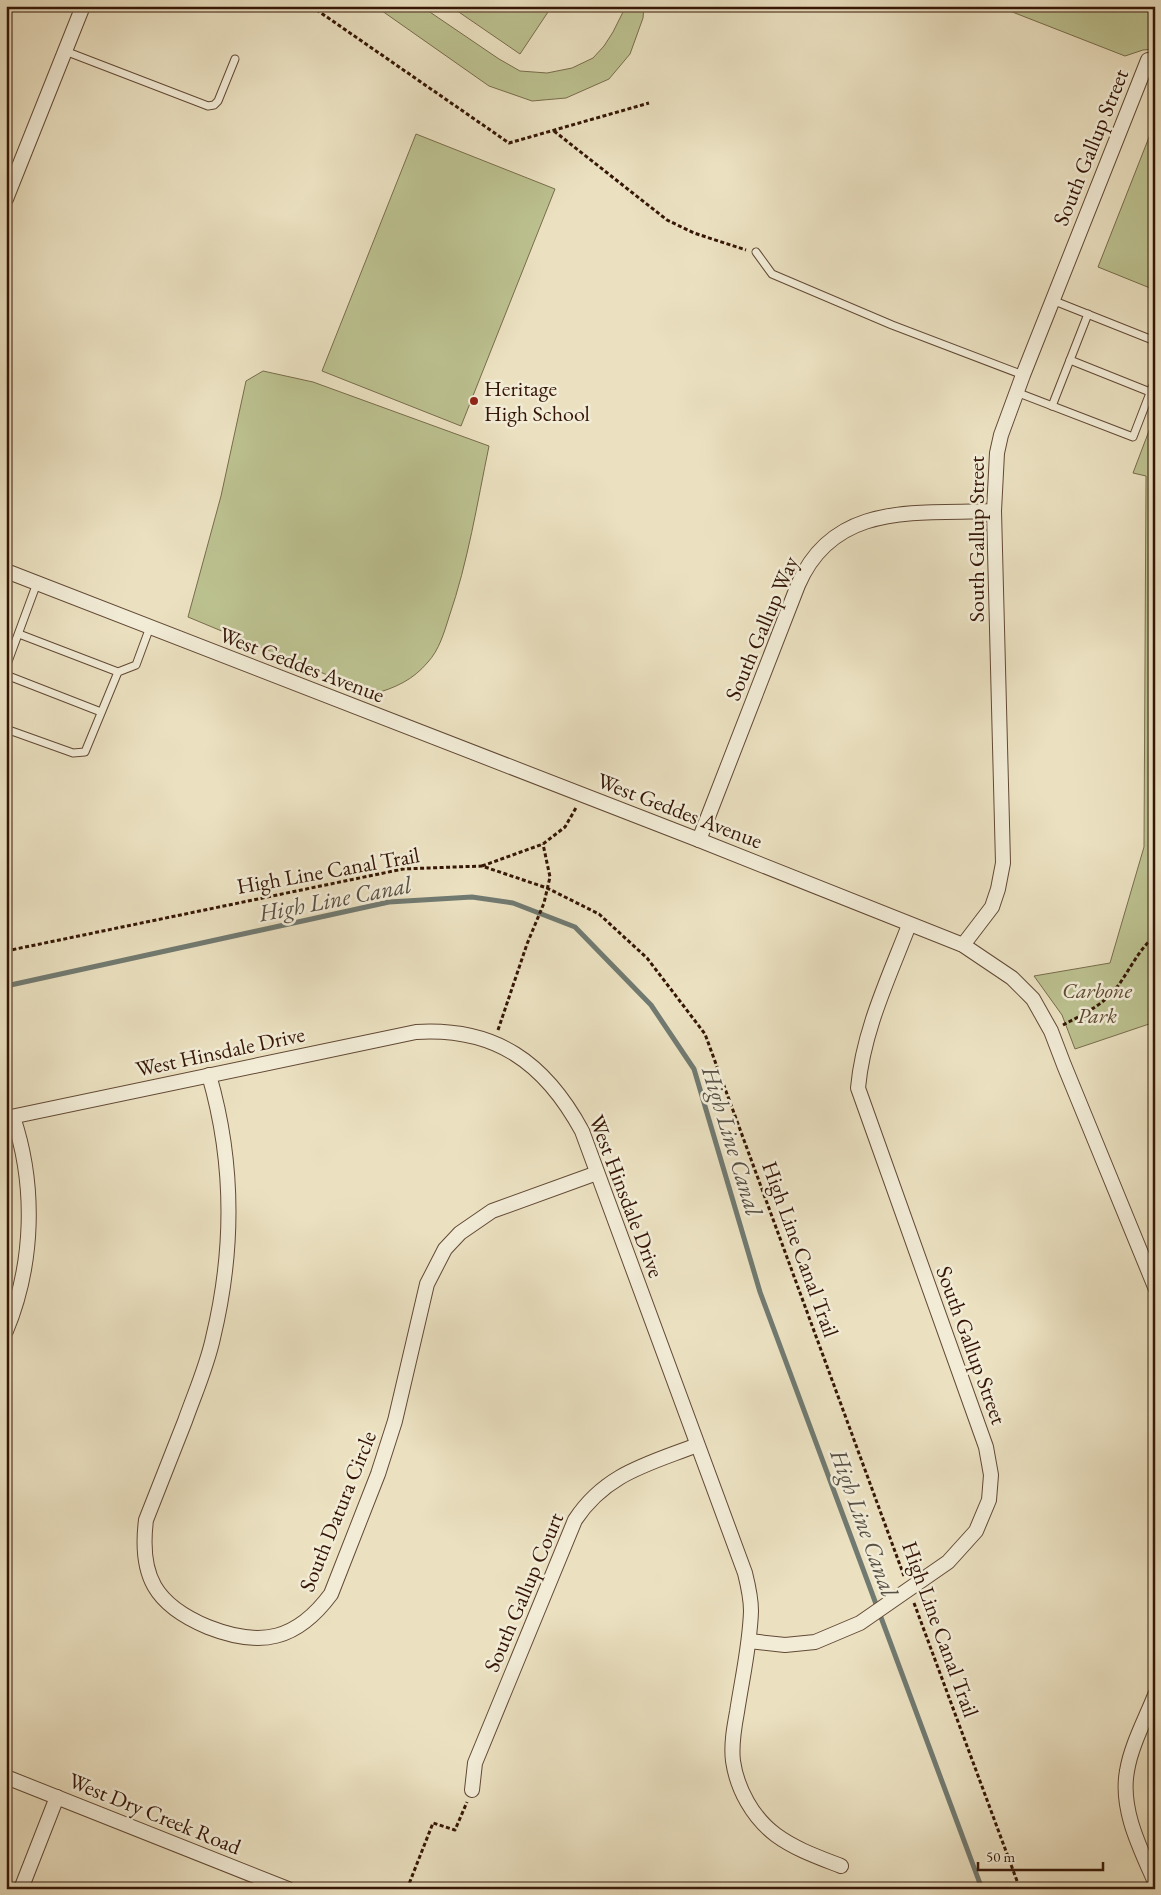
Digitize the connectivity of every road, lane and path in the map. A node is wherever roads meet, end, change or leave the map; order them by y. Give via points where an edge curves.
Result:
1 (82, 6) edge
2 (311, 6) edge
3 (65, 51) junction
4 (234, 59) dead end
5 (1148, 60) dead end
6 (649, 103) dead end
7 (554, 130) junction
8 (11, 171) edge
9 (6, 199) edge
10 (756, 252) joint
11 (1052, 300) junction
12 (1088, 314) junction
13 (1155, 341) edge
14 (1070, 360) junction
15 (1022, 375) junction
16 (1155, 380) edge
17 (1016, 392) junction
18 (1150, 392) junction
19 (1052, 406) junction
20 (994, 512) junction
21 (6, 571) edge
22 (37, 583) junction
23 (150, 627) junction
24 (19, 634) junction
25 (6, 667) edge
26 (118, 672) junction
27 (6, 676) edge
28 (101, 712) junction
29 (6, 729) edge
30 (584, 796) junction
31 (699, 840) junction
32 (543, 844) junction
33 (482, 866) junction
34 (547, 888) junction
35 (909, 924) junction
36 (1155, 936) edge
37 (963, 945) junction
38 (6, 951) edge
39 (1051, 1031) junction
40 (494, 1043) junction
41 (209, 1075) junction
42 (10, 1117) edge
43 (597, 1172) junction
44 (1155, 1287) edge
45 (6, 1331) edge
46 (698, 1445) junction
47 (909, 1589) junction
48 (748, 1641) junction
49 (1155, 1695) edge
50 (6, 1777) edge
51 (472, 1790) joint
52 (57, 1797) junction
53 (841, 1866) dead end
54 (1155, 1882) edge
55 (272, 1886) edge
56 (21, 1889) edge
57 (288, 1889) edge
58 (407, 1889) edge
59 (1020, 1889) edge

1 - 3 street
2 - 7 path via 509,143
3 - 4 lane via 208,106 218,101
3 - 8 street
5 - 11 street, South Gallup Street
6 - 7 path
7 - 10 path via 667,220 694,233
8 - 9 street
10 - 15 lane via 772,274
11 - 12 lane
11 - 15 street, South Gallup Street
12 - 13 lane
12 - 14 lane
14 - 18 lane
14 - 19 lane
15 - 17 street, South Gallup Street
16 - 18 lane
17 - 19 lane
17 - 20 street, South Gallup Street via 997,453
18 - 19 lane via 1133,437
20 - 31 street, South Gallup Way via 881,517 840,532 816,553 798,585
20 - 37 street, South Gallup Street via 1003,864 992,907
21 - 22 street, West Geddes Avenue
22 - 23 street, West Geddes Avenue
22 - 24 lane
23 - 26 lane via 136,665
23 - 30 street, West Geddes Avenue
24 - 25 lane
24 - 26 lane
26 - 28 lane
27 - 28 lane
28 - 29 lane via 86,752 73,753
30 - 31 street, West Geddes Avenue
30 - 32 path via 565,827
31 - 35 street, West Geddes Avenue
32 - 33 path
32 - 34 path via 550,877
33 - 34 path, High Line Canal Trail
33 - 38 path, High Line Canal Trail via 403,869
34 - 40 path
34 - 47 path, High Line Canal Trail via 599,914 647,958 705,1034
35 - 37 street, West Geddes Avenue
35 - 47 street, South Gallup Street via 866,1042 858,1088 986,1447 991,1475 989,1500 976,1531 948,1562
36 - 39 path via 1138,954 1109,997
37 - 39 street, West Geddes Avenue via 1012,978 1033,1000
39 - 44 street, West Geddes Avenue
40 - 41 street, West Hinsdale Drive via 457,1034 416,1032
40 - 43 street, West Hinsdale Drive via 517,1056 551,1083 582,1131
41 - 42 street, West Hinsdale Drive
41 - 43 street, South Datura Circle via 227,1154 228,1238 223,1290 201,1378 146,1520 143,1542 150,1578 168,1604 188,1618 227,1635 263,1638 292,1630 320,1610 331,1594 378,1474 395,1421 427,1284 445,1249 460,1232 492,1211
42 - 45 street via 21,1139 26,1167 29,1225 18,1293
43 - 46 street, West Hinsdale Drive
46 - 48 street, West Hinsdale Drive via 745,1573 751,1609
46 - 51 street, South Gallup Court via 616,1478 579,1513 475,1763
47 - 48 street, South Gallup Street via 860,1622 815,1642 785,1645
47 - 59 path, High Line Canal Trail
48 - 53 street, West Hinsdale Drive via 733,1738 733,1760 740,1786 767,1828 797,1848
49 - 54 street via 1130,1757 1125,1788 1130,1822
50 - 52 street, West Dry Creek Road
51 - 58 path via 455,1830 433,1824
52 - 55 street, West Dry Creek Road
52 - 56 street
55 - 57 street, West Dry Creek Road

